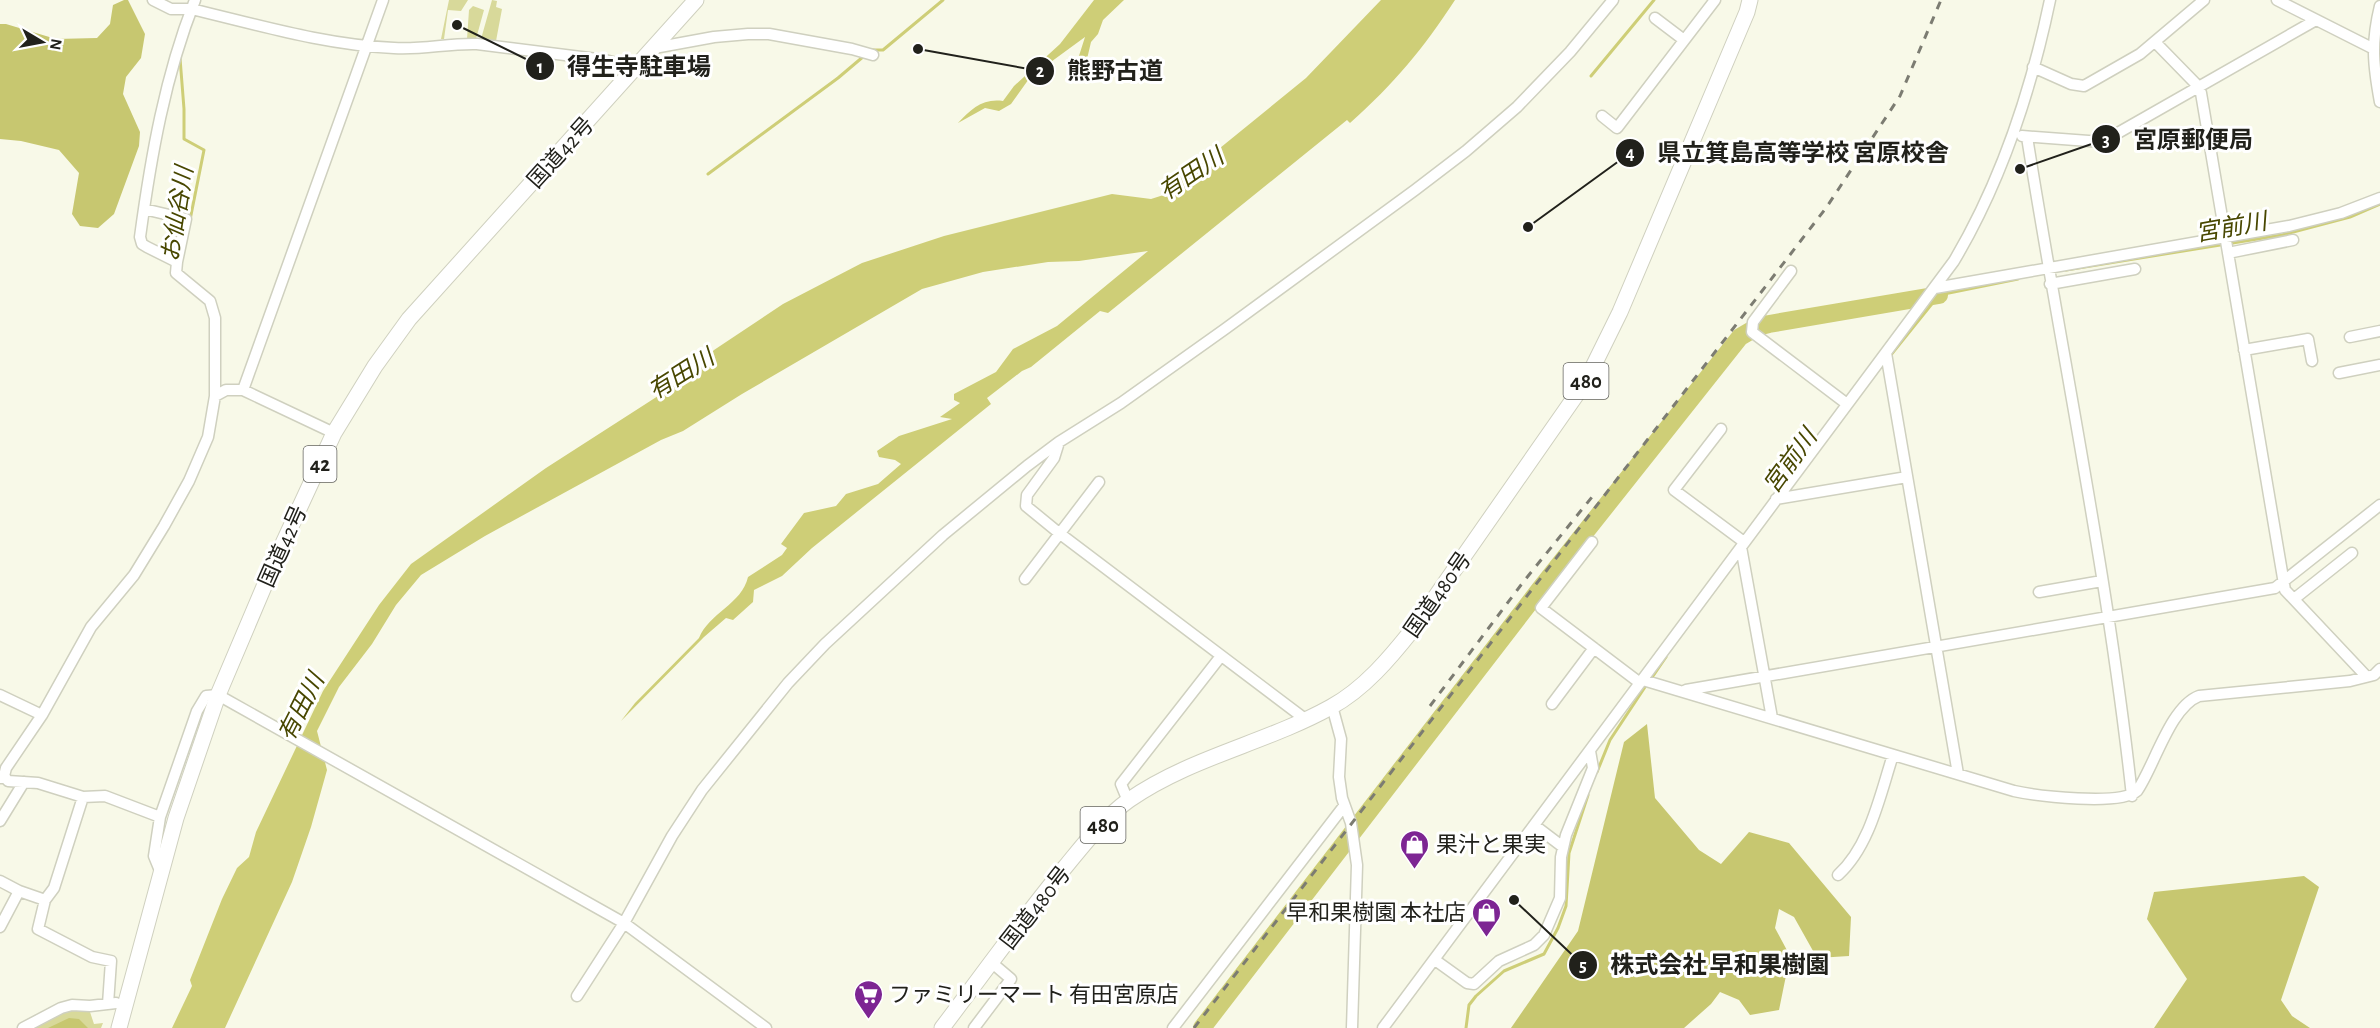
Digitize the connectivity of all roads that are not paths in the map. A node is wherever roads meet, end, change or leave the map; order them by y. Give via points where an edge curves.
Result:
1 (153, 0) edge
2 (383, 0) edge
3 (696, 0) edge
4 (1613, 0) edge
5 (1715, 0) edge
6 (2050, 0) edge
7 (2204, 0) edge
8 (2277, 0) edge
9 (1751, 4) edge
10 (193, 5) edge
11 (2380, 6) edge
12 (1654, 18) dead end
13 (2316, 20) junction
14 (1684, 40) junction
15 (2155, 42) junction
16 (368, 46) junction
17 (654, 48) junction
18 (2374, 49) junction
19 (873, 55) dead end
20 (2033, 67) junction
21 (636, 68) junction
22 (2198, 87) junction
23 (2380, 102) edge
24 (1602, 116) dead end
25 (2013, 135) junction
26 (2027, 137) junction
27 (2380, 198) edge
28 (144, 209) junction
29 (2225, 237) junction
30 (2292, 240) dead end
31 (2228, 253) junction
32 (177, 262) junction
33 (2048, 267) junction
34 (2135, 269) dead end
35 (1791, 271) dead end
36 (2050, 284) junction
37 (1935, 288) junction
38 (2380, 331) edge
39 (2350, 337) dead end
40 (2244, 350) junction
41 (1886, 353) junction
42 (2312, 361) dead end
43 (2380, 365) edge
44 (2339, 373) dead end
45 (243, 390) junction
46 (215, 396) junction
47 (1847, 404) junction
48 (1721, 429) dead end
49 (334, 433) junction
50 (1059, 442) junction
51 (1907, 477) junction
52 (1099, 482) dead end
53 (1776, 499) junction
54 (2380, 505) edge
55 (1059, 532) junction
56 (1592, 542) dead end
57 (1743, 545) junction
58 (2352, 553) dead end
59 (1024, 579) dead end
60 (2102, 581) junction
61 (2284, 582) junction
62 (2039, 592) dead end
63 (2294, 599) junction
64 (2108, 617) junction
65 (1936, 646) junction
66 (1594, 648) junction
67 (1221, 656) junction
68 (2375, 675) edge
69 (1765, 676) junction
70 (1642, 682) junction
71 (1683, 690) junction
72 (0, 695) edge
73 (218, 695) junction
74 (1552, 704) dead end
75 (1332, 706) junction
76 (42, 715) junction
77 (1772, 718) junction
78 (1305, 719) junction
79 (1590, 751) junction
80 (1893, 755) junction
81 (1958, 774) junction
82 (2, 777) edge
83 (24, 782) junction
84 (2132, 796) junction
85 (83, 797) junction
86 (1128, 801) junction
87 (1344, 806) junction
88 (160, 817) junction
89 (0, 821) edge
90 (1534, 825) junction
91 (1563, 847) junction
92 (162, 875) junction
93 (1838, 875) dead end
94 (0, 881) edge
95 (19, 891) junction
96 (45, 900) junction
97 (624, 923) junction
98 (0, 927) edge
99 (1435, 960) junction
100 (992, 962) junction
101 (577, 996) dead end
102 (126, 1002) junction
103 (108, 1004) junction
104 (945, 1027) edge
105 (22, 1028) edge
106 (119, 1028) edge
107 (766, 1028) edge
108 (974, 1028) edge
109 (1173, 1028) edge
110 (1352, 1028) edge
111 (1383, 1028) edge

1 - 10 street via 171,9
2 - 16 street
3 - 17 highway, 国道42号 / 42
4 - 50 street via 1517,107 1466,151 1178,363
5 - 14 street
6 - 20 street
7 - 15 street
8 - 13 street
9 - 75 highway, 国道480号 / 480 via 1620,312 1586,381 1394,654
10 - 16 street via 316,40
10 - 28 street via 162,107
11 - 18 street via 2373,33
12 - 14 street
13 - 18 street
13 - 22 street
14 - 24 street via 1617,128
15 - 20 street via 2084,86
15 - 22 street
16 - 21 street via 477,44 606,60
16 - 45 street
17 - 19 street via 714,37 769,34
17 - 21 highway, 国道42号 / 42
18 - 23 street
20 - 25 street
21 - 49 highway, 国道42号 / 42 via 410,319 375,366
22 - 26 street via 2102,142
22 - 29 street
25 - 26 street
25 - 37 street via 1974,227
26 - 33 street
27 - 29 street via 2316,221
28 - 32 street via 142,244
28 - 32 street via 186,219
29 - 31 street
29 - 33 street
30 - 31 street
31 - 40 street
32 - 46 street via 176,273 206,295 212,307
33 - 36 street
33 - 37 street
34 - 36 street
35 - 47 street via 1753,322 1752,332
36 - 60 street
37 - 41 street
38 - 39 street
40 - 42 street via 2308,339
40 - 61 street
41 - 47 street
41 - 51 street
43 - 44 street
45 - 46 street via 226,390
45 - 49 street
46 - 76 street via 208,436 184,490 134,575 91,627
47 - 53 street
48 - 57 street via 1674,490
49 - 73 highway, 国道42号 / 42
50 - 55 street via 1054,459 1025,500 1026,506
50 - 97 street via 943,536 788,683 702,789
51 - 53 street
51 - 65 street
52 - 55 street
53 - 57 street
54 - 61 street
55 - 59 street
55 - 67 street
56 - 66 street via 1541,608
57 - 69 street
57 - 70 street
58 - 63 street
60 - 62 street
60 - 64 street
61 - 63 street
61 - 64 street via 2275,588
63 - 68 street
64 - 65 street
64 - 84 street
65 - 69 street
65 - 81 street
66 - 70 street
66 - 74 street
67 - 78 street
67 - 86 street via 1121,784
68 - 84 street via 2192,699 2176,719
69 - 71 street
69 - 77 street
70 - 71 street
70 - 79 street
71 - 77 street
72 - 76 street
73 - 88 street via 206,696 197,711
73 - 92 highway, 国道42号 / 42 via 176,818
73 - 97 street
75 - 78 highway, 国道480号 / 480
75 - 87 street via 1341,739 1339,777
76 - 82 street
77 - 80 street
78 - 86 highway, 国道480号 / 480 via 1177,772
79 - 90 street
79 - 91 street via 1593,768
80 - 81 street
80 - 93 street via 1868,834 1852,862
81 - 84 street via 2028,794
82 - 83 street
83 - 85 street
83 - 89 street
85 - 88 street via 105,796
85 - 96 street via 54,888
86 - 100 highway, 国道480号 / 480 via 1094,833
87 - 109 street
87 - 110 street via 1354,838 1358,878
88 - 92 street via 154,856
90 - 91 street
90 - 99 street
91 - 99 street via 1560,898 1539,942 1499,961 1474,984
92 - 102 highway, 国道42号 / 42
94 - 95 street
95 - 96 street
95 - 98 street
96 - 103 street via 38,929 92,957 111,961
97 - 101 street
97 - 107 street
99 - 111 street
100 - 104 highway, 国道480号 / 480
100 - 108 street via 1011,979
102 - 103 street
102 - 106 highway, 国道42号 / 42
103 - 105 street via 61,1008

